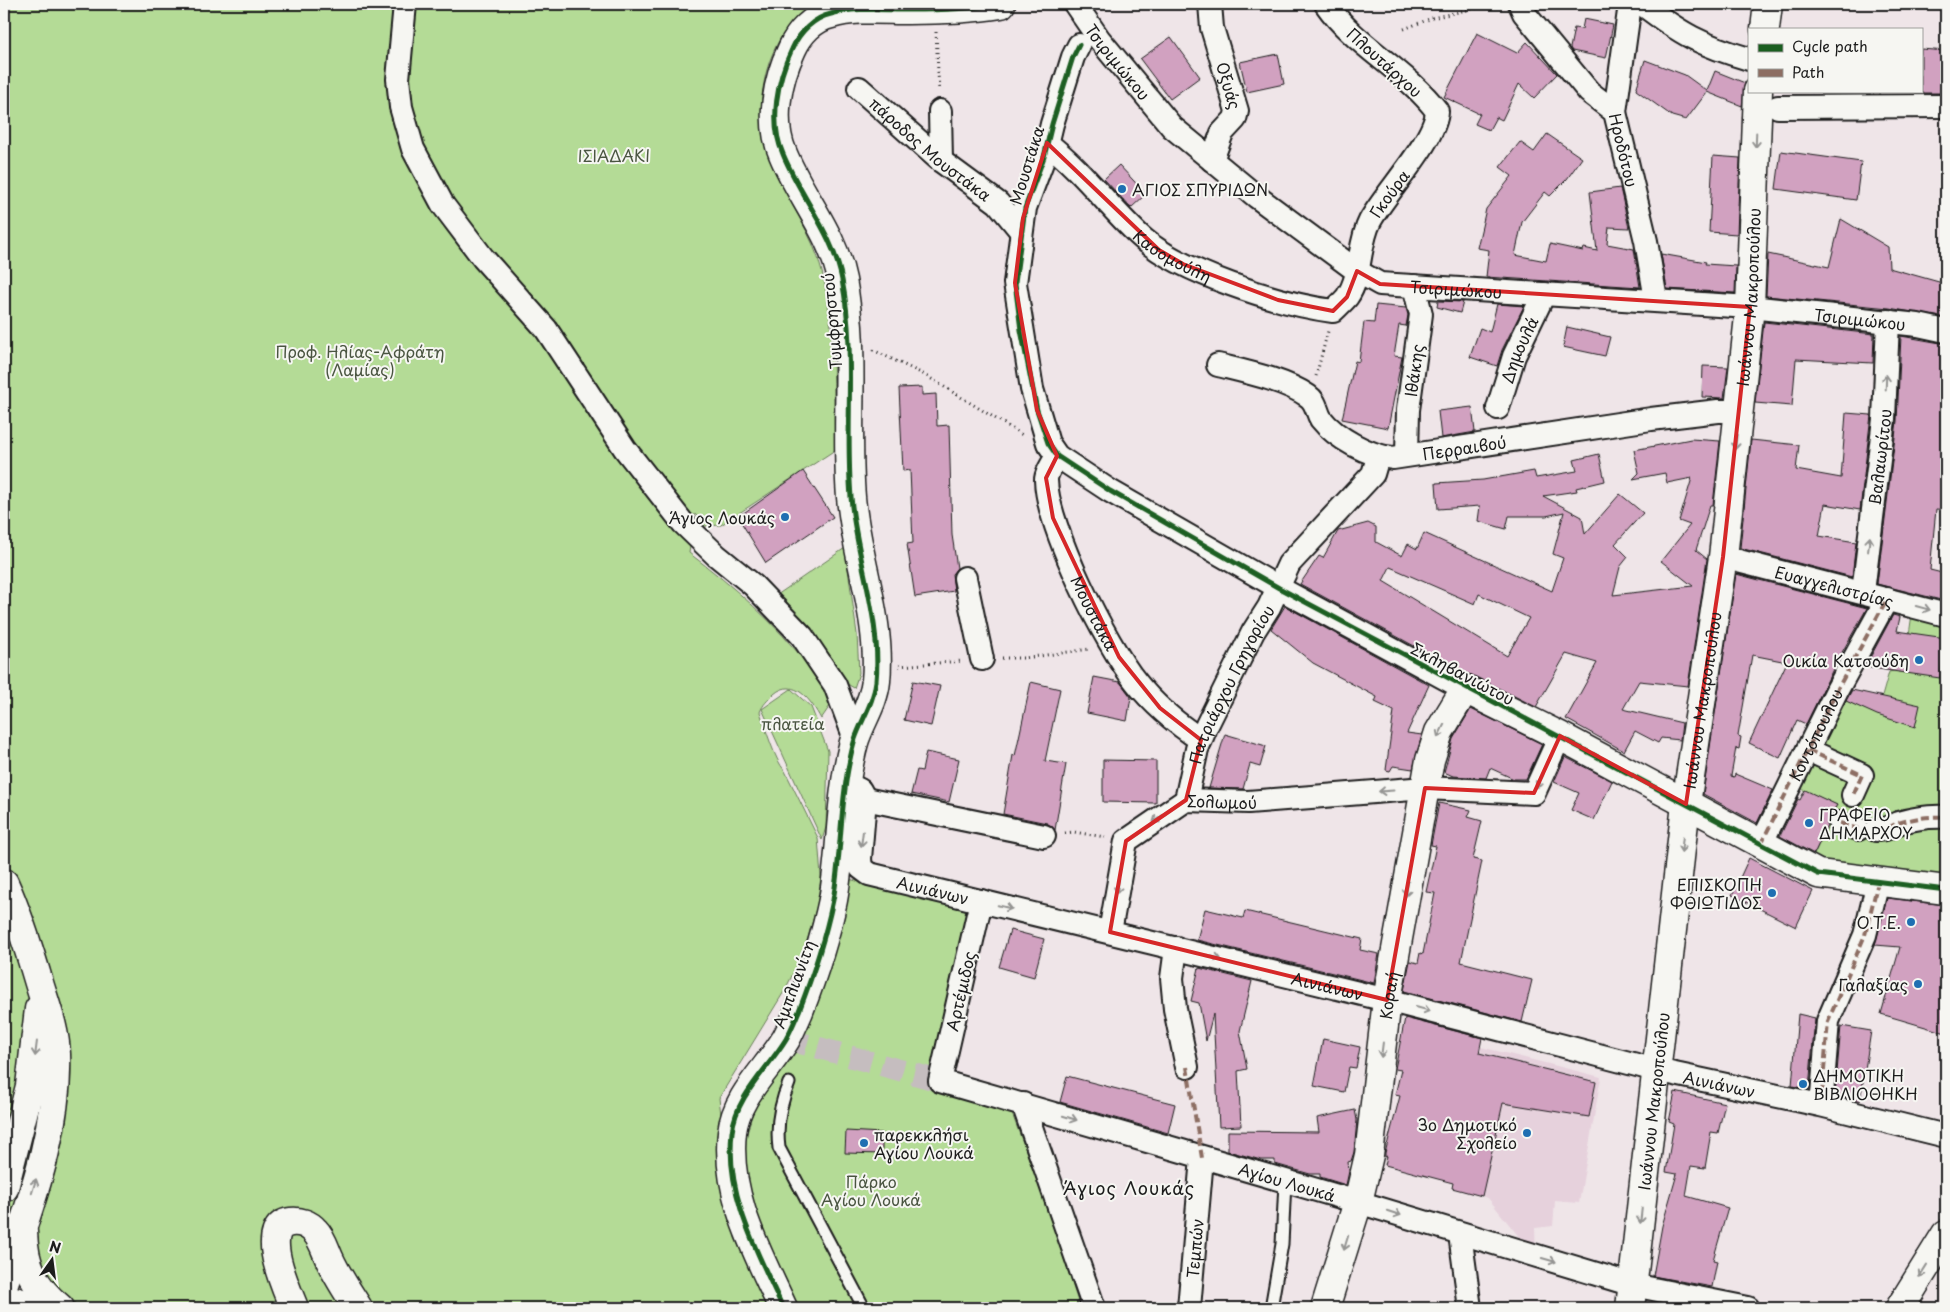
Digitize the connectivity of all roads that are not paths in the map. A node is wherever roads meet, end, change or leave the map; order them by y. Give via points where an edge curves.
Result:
1 (405, 4) edge
2 (1001, 4) edge
3 (1075, 4) edge
4 (1210, 4) edge
5 (1326, 4) edge
6 (1520, 4) edge
7 (1630, 4) edge
8 (1642, 4) edge
9 (1768, 4) edge
10 (1765, 28) edge
11 (1079, 45) dead end
12 (1748, 59) edge
13 (859, 88) dead end
14 (1768, 99) edge
15 (1946, 106) edge
16 (940, 111) road end
17 (1615, 112) junction
18 (1435, 124) joint
19 (1047, 143) junction
20 (941, 160) junction
21 (1212, 160) junction
22 (1021, 230) junction
23 (1357, 271) junction
24 (1414, 286) junction
25 (1544, 294) junction
26 (1656, 300) junction
27 (1750, 307) junction
28 (1333, 311) joint
29 (1888, 321) junction
30 (1946, 331) edge
31 (1218, 365) dead end
32 (1498, 408) dead end
33 (1739, 411) junction
34 (1052, 450) junction
35 (1407, 455) junction
36 (1378, 457) junction
37 (1723, 557) junction
38 (965, 578) dead end
39 (1279, 588) junction
40 (1864, 592) junction
41 (1887, 599) junction
42 (1946, 615) edge
43 (982, 659) dead end
44 (1465, 689) junction
45 (1560, 736) junction
46 (855, 739) junction
47 (1201, 740) junction
48 (1808, 750) junction
49 (853, 782) junction
50 (1425, 788) junction
51 (1853, 794) dead end
52 (1186, 800) junction
53 (1686, 804) junction
54 (1946, 817) edge
55 (1858, 827) dead end
56 (1044, 836) road end
57 (1761, 844) junction
58 (1878, 882) junction
59 (4, 883) edge
60 (1946, 890) edge
61 (981, 901) junction
62 (1110, 932) junction
63 (1176, 948) junction
64 (39, 983) junction
65 (1387, 1000) junction
66 (1187, 1067) dead end
67 (1656, 1070) junction
68 (940, 1081) joint
69 (789, 1083) dead end
70 (1822, 1095) dead end
71 (1023, 1104) junction
72 (1946, 1136) edge
73 (1202, 1158) junction
74 (1285, 1182) junction
75 (4, 1188) edge
76 (1358, 1202) junction
77 (23, 1222) junction
78 (1460, 1234) junction
79 (1946, 1234) edge
80 (4, 1283) edge
81 (1632, 1297) edge
82 (4, 1298) edge
83 (39, 1308) edge
84 (60, 1308) edge
85 (294, 1308) edge
86 (358, 1308) edge
87 (783, 1308) edge
88 (864, 1308) edge
89 (1094, 1308) edge
90 (1189, 1308) edge
91 (1271, 1308) edge
92 (1325, 1308) edge
93 (1470, 1308) edge
94 (1748, 1308) edge
95 (1900, 1308) edge

1 - 46 street via 398,79 401,107 413,149 443,205 483,258 546,329 625,449 683,523 716,556 753,585 802,636 835,685
2 - 46 street, Τυμφρηστού via 832,13 802,32 783,70 776,112 780,144 836,254 843,285 848,342 852,501 876,642 876,682
3 - 21 street, Τσιριμώκου via 1172,127
4 - 21 street, Οξυάς via 1212,28 1237,111 1235,119 1222,134
5 - 18 street, Πλουτάρχου via 1351,33 1432,105 1437,111
6 - 17 street, Ηροδότου via 1589,92
7 - 17 street
8 - 12 street via 1674,29 1705,46
9 - 10 street
11 - 19 street, Μουστάκα via 1070,64
13 - 20 street, πάροδος Μουστάκα
14 - 15 street
14 -> 27 street, Ιωάννου Μακροπούλου
16 - 20 street
17 - 26 street, Ηροδότου via 1646,241
18 - 23 street, Γκούρα via 1370,223
19 - 22 street, Μουστάκα
19 - 28 street, Κασομούλη via 1074,165 1140,236 1159,250 1183,264 1278,300
20 - 22 street, πάροδος Μουστάκα via 998,204
21 - 23 street, Τσιριμώκου
22 - 34 street, Μουστάκα via 1015,283 1032,389
23 - 24 street, Τσιριμώκου via 1380,284
23 - 28 street, Γκούρα via 1347,297
24 - 25 street, Τσιριμώκου
24 - 35 street, Ιθάκης via 1421,314 1408,410
25 - 26 street, Τσιριμώκου
25 - 32 street, Δημουλά via 1514,356
26 - 27 street, Τσιριμώκου
27 - 29 street, Τσιριμώκου
27 - 33 street, Ιωάννου Μακροπούλου
29 - 30 street, Τσιριμώκου
40 -> 29 street, Βαλαωρίτου via 1884,419
31 - 36 street via 1294,388 1310,397 1322,420 1365,452
33 - 35 street, Περραιβού via 1651,419
33 -> 37 street, Ιωάννου Μακροπούλου
34 - 39 street, Σκληβανιώτου via 1110,491
34 - 47 street, Μουστάκα via 1046,478 1053,518 1097,616 1136,682 1181,727
35 - 36 street, Περραιβού
36 - 39 street, Πατριάρχου Γρηγορίου via 1373,474 1292,559
37 - 40 street, Ευαγγελιστρίας
37 - 53 street, Ιωάννου Μακροπούλου
38 - 43 street
39 - 44 street, Σκληβανιώτου
39 - 47 street, Πατριάρχου Γρηγορίου via 1228,679
40 - 41 street, Ευαγγελιστρίας
41 -> 42 street, Ευαγγελιστρίας
41 - 48 street, Κοντόπουλου
44 - 45 street, Σκληβανιώτου
44 -> 50 street, Κοραή via 1440,732
45 -> 50 street, Σολωμού via 1534,793
45 - 53 street, Σκληβανιώτου
46 - 49 street, Τυμφρηστού
47 - 52 street, Πατριάρχου Γρηγορίου
48 - 51 street via 1862,775
48 - 57 street, Κοντόπουλου
49 - 56 street
49 -> 61 street, Αινιάνων via 860,859 865,872
49 - 87 street, Αμπλιανίτη via 833,898 818,958 789,1033 747,1094 731,1136 737,1200
50 -> 52 street, Σολωμού via 1248,802
50 -> 65 street, Κοραή
52 -> 62 street, Σολωμού via 1126,841
53 - 57 street, Σκληβανιώτου
53 -> 67 street, Ιωάννου Μακροπούλου
54 - 55 street via 1917,817 1888,830
57 - 58 street, Σκληβανιώτου via 1818,874
58 - 60 street, Σκληβανιώτου
58 - 70 street via 1865,934 1828,1021
59 - 64 street via 21,920
61 -> 62 street, Αινιάνων
61 - 68 street, Αρτέμιδος
62 - 63 street, Αινιάνων
63 -> 65 street, Αινιάνων
63 - 66 street via 1172,986
64 -> 75 street via 38,1034 30,1086
77 -> 64 street via 48,1142 56,1082 54,1036
65 -> 67 street, Αινιάνων
65 -> 76 street, Κοραή via 1369,1155
67 - 72 street, Αινιάνων
67 -> 81 street, Ιωάννου Μακροπούλου
68 - 71 street, Αγίου Λουκά
69 - 88 lane via 780,1113 779,1148
71 -> 73 street, Αγίου Λουκά
71 - 89 street
73 - 74 street, Αγίου Λουκά
73 - 90 street, Τεμπών
74 - 76 street, Αγίου Λουκά
74 - 91 lane via 1282,1244
76 -> 78 street, Αγίου Λουκά
76 -> 92 street, Κοραή
77 - 80 street
77 - 84 street via 29,1269 41,1290
78 -> 81 street, Αγίου Λουκά
78 - 93 street
79 -> 95 street
81 - 94 street, Αγίου Λουκά
82 - 83 street
85 - 86 street via 281,1276 275,1244 282,1227 297,1222 306,1224 317,1233

